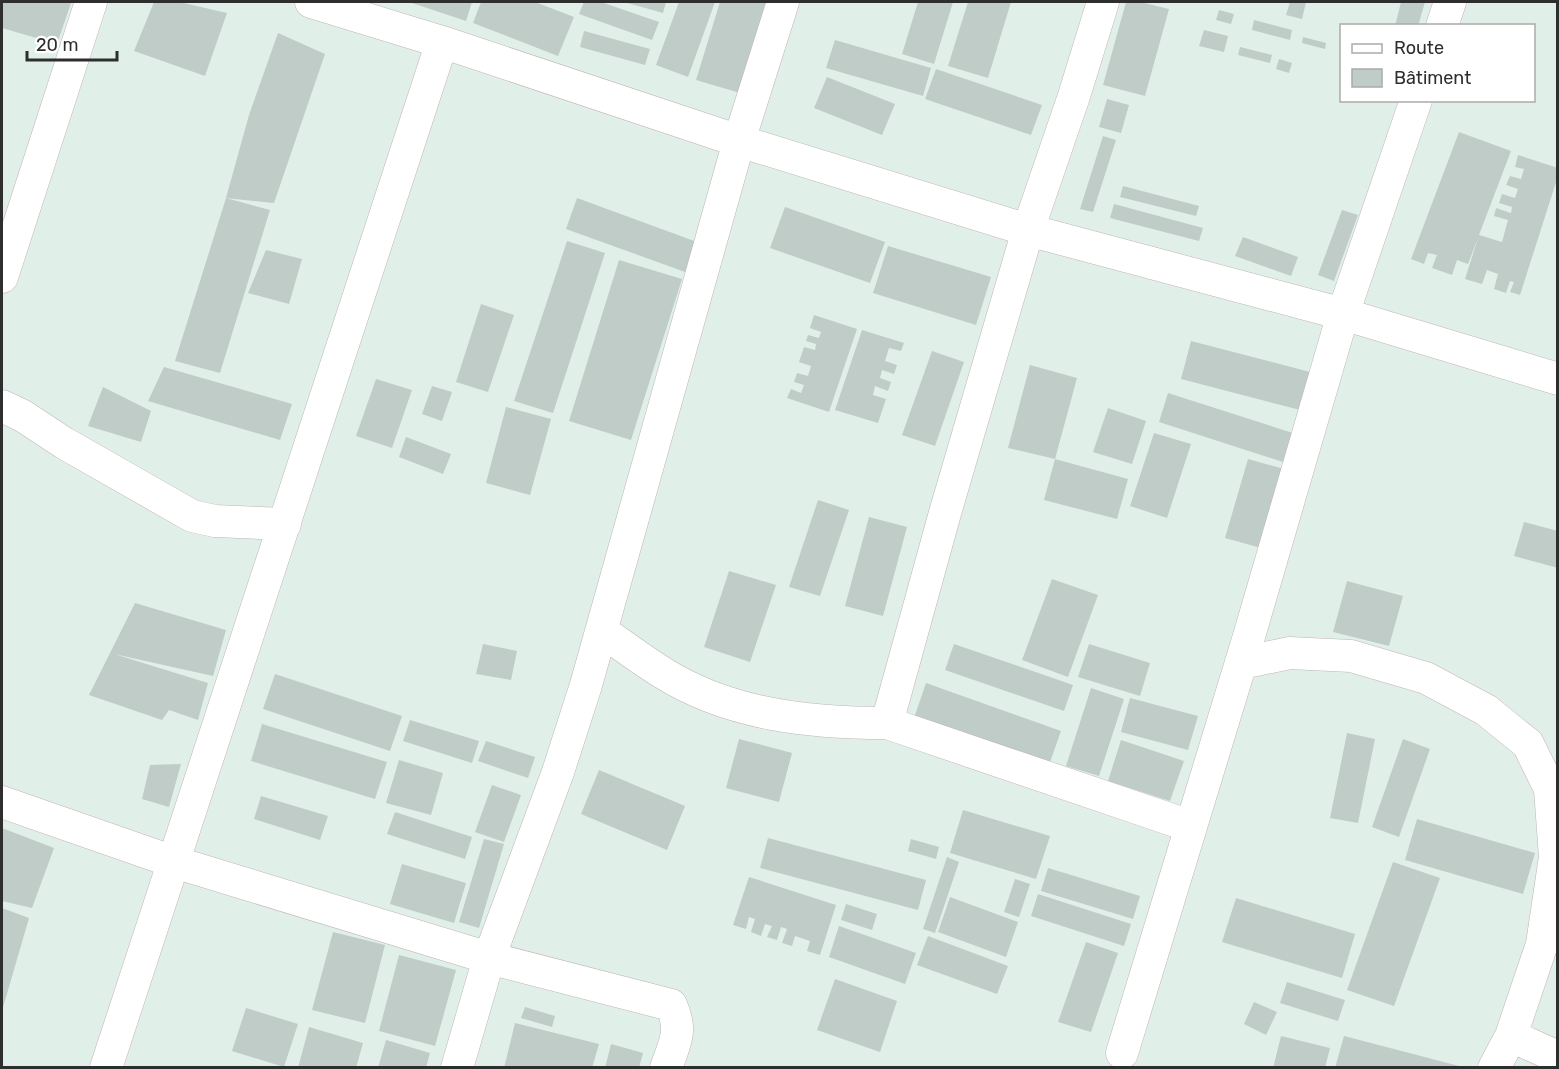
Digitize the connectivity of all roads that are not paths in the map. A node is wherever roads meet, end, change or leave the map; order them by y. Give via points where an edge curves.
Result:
1 (91, 2) edge
2 (311, 2) edge
3 (783, 2) edge
4 (1103, 2) edge
5 (1450, 2) edge
6 (1443, 24) edge
7 (442, 42) junction
8 (1415, 102) edge
9 (739, 141) junction
10 (1028, 230) junction
11 (2, 277) edge
12 (1343, 314) junction
13 (1557, 379) edge
14 (2, 406) edge
15 (285, 524) junction
16 (602, 631) junction
17 (1241, 663) junction
18 (887, 723) junction
19 (2, 802) edge
20 (1190, 826) junction
21 (174, 862) junction
22 (489, 958) junction
23 (1511, 1036) junction
24 (1122, 1053) dead end
25 (1557, 1057) edge
26 (106, 1068) edge
27 (457, 1068) edge
28 (666, 1068) edge
29 (1494, 1068) edge

1 - 11 street
2 - 7 street
3 - 9 street
4 - 10 street
5 - 6 street
7 - 9 street
7 - 15 street
8 - 12 street
9 - 10 street
9 - 16 street
10 - 12 street
10 - 18 street
12 - 13 street
12 - 17 street
14 - 15 street via 192,516
15 - 21 street
16 - 18 street via 664,674 718,700 781,716 837,723
16 - 22 street via 558,772
17 - 20 street
17 - 23 street via 1290,653 1351,656 1426,678 1486,710 1528,744 1550,789 1555,857 1542,944
18 - 20 street
19 - 21 street
20 - 24 street
21 - 22 street
21 - 26 street
22 - 27 street
22 - 28 street via 671,1005 678,1021 677,1037
23 - 25 street
23 - 29 street

